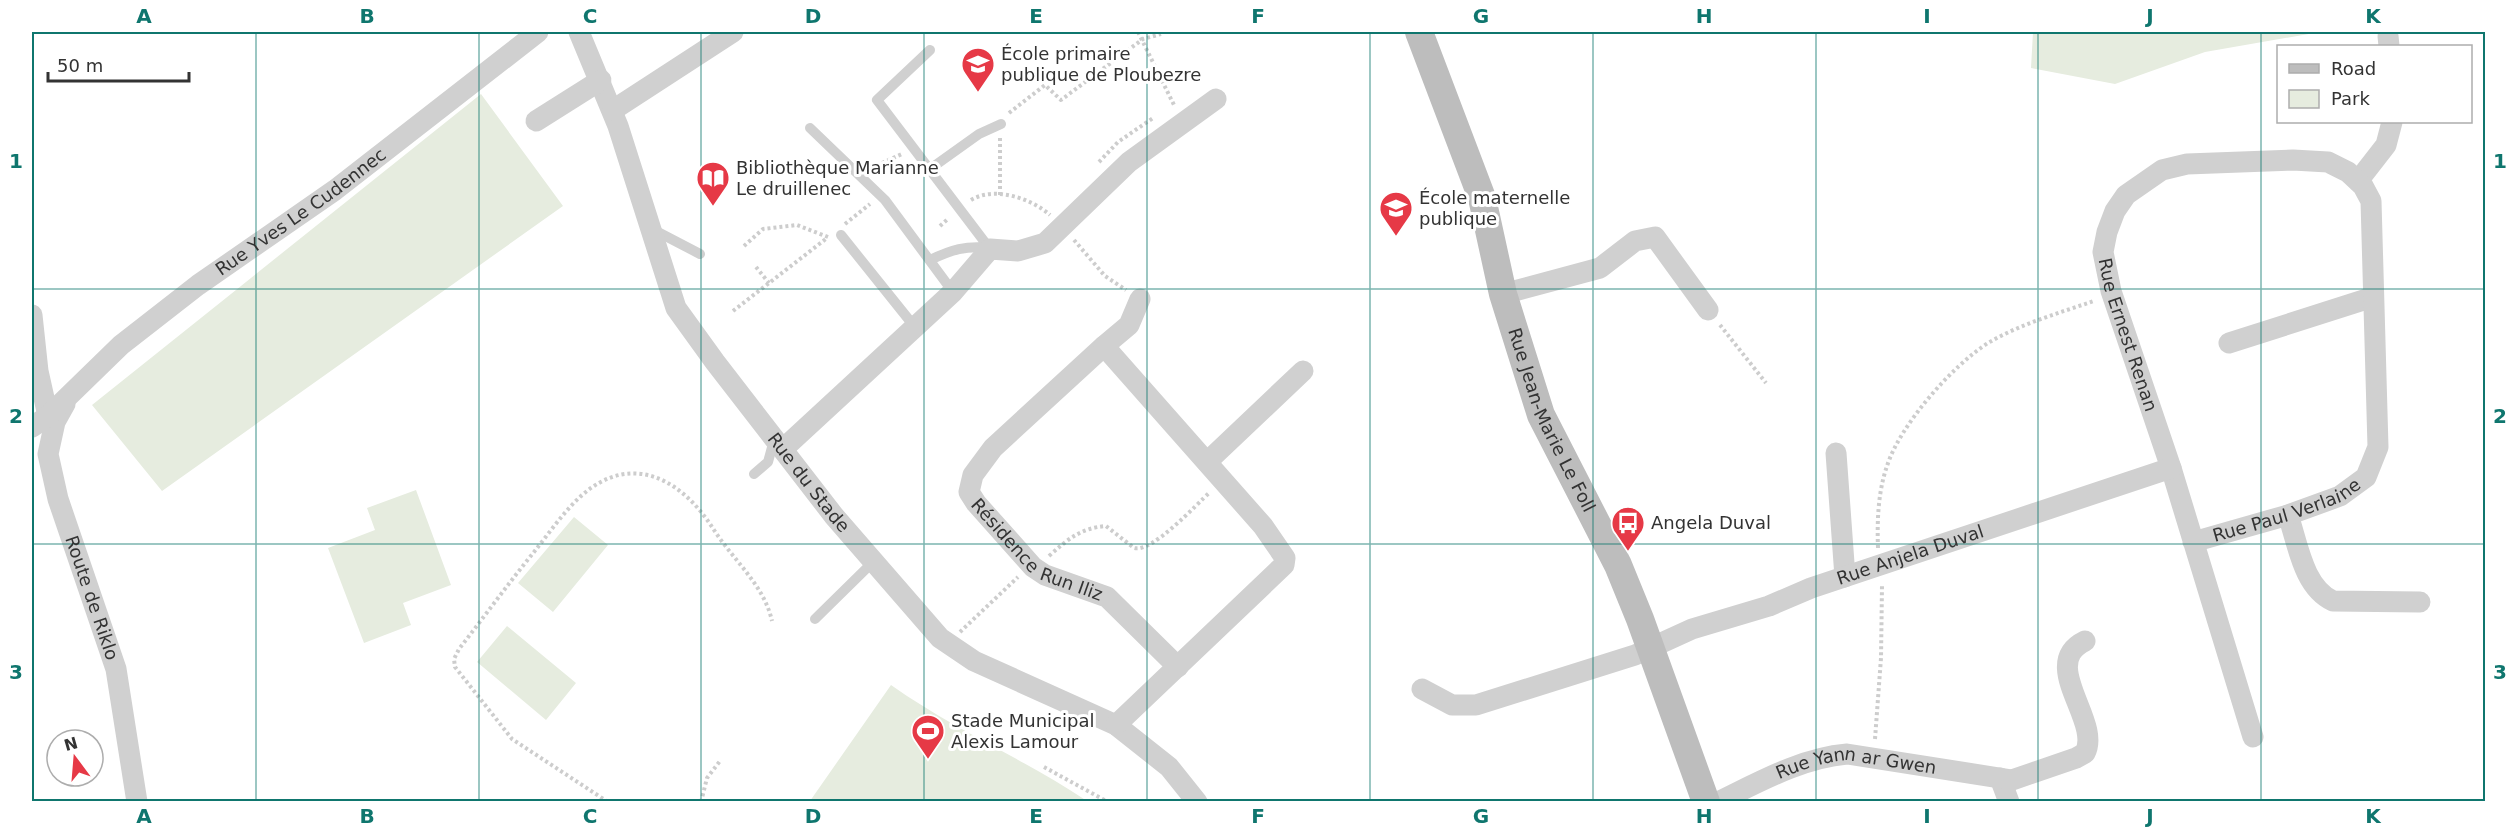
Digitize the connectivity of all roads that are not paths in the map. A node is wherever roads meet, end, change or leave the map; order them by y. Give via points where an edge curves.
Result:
1 (538, 32) edge
2 (579, 32) edge
3 (732, 32) edge
4 (1419, 32) edge
5 (930, 50) dead end
6 (601, 80) junction
7 (1216, 99) dead end
8 (613, 110) junction
9 (536, 120) dead end
10 (2392, 123) edge
11 (1001, 124) dead end
12 (810, 128) dead end
13 (930, 170) junction
14 (2358, 181) junction
15 (650, 228) junction
16 (841, 235) road end
17 (990, 249) junction
18 (700, 254) dead end
19 (930, 260) junction
20 (953, 292) junction
21 (1503, 294) junction
22 (2373, 297) junction
23 (1140, 299) road end
24 (1708, 310) road end
25 (32, 315) edge
26 (914, 326) junction
27 (2229, 343) dead end
28 (1104, 346) junction
29 (2378, 360) joint
30 (1303, 371) dead end
31 (68, 398) junction
32 (40, 422) edge
33 (778, 444) junction
34 (1836, 453) dead end
35 (1207, 462) junction
36 (2171, 468) junction
37 (754, 474) dead end
38 (2288, 515) junction
39 (2193, 542) junction
40 (873, 562) junction
41 (1845, 577) junction
42 (2420, 602) dead end
43 (815, 619) dead end
44 (2085, 641) dead end
45 (1650, 648) junction
46 (1178, 667) junction
47 (1422, 689) dead end
48 (1116, 725) junction
49 (2253, 737) dead end
50 (2000, 778) junction
51 (137, 801) edge
52 (1197, 801) edge
53 (1706, 801) edge
54 (1718, 801) edge
55 (2009, 801) edge

1 - 31 street, Rue Yves Le Cudennec via 334,190 198,285 121,345
2 - 6 street, Rue du Stade
3 - 8 street
4 - 21 main road, Rue Jean-Marie Le Foll via 1482,198
5 - 13 lane via 877,100
6 - 8 street, Rue du Stade
6 - 9 street
7 - 17 street via 1129,162 1045,243 1018,251
8 - 15 street, Rue du Stade
10 - 14 street via 2386,145
11 - 13 lane via 979,134
12 - 19 lane via 880,195
13 - 17 lane
14 - 22 street, Rue Ernest Renan via 2372,201
14 - 36 street, Rue Ernest Renan via 2328,162 2187,164 2162,170 2126,195 2115,211 2103,252 2112,294
15 - 18 lane
15 - 33 street, Rue du Stade via 676,308
16 - 26 lane
17 - 19 lane via 971,246
17 - 20 street
19 - 20 lane
20 - 26 street
21 - 24 street via 1600,268 1635,241 1656,237
21 - 45 main road, Rue Jean-Marie Le Foll via 1541,415 1618,565
22 - 27 street
22 - 29 street, Rue Ernest Renan
23 - 28 street, Résidence Run Iliz via 1129,325
25 - 32 street
26 - 33 street
28 - 35 street
28 - 46 street, Résidence Run Iliz via 993,448 973,475 969,492 1033,567 1107,597
29 - 38 street, Rue Paul Verlaine via 2378,447 2366,477 2340,496
30 - 35 street
31 - 32 street, Rue Yves Le Cudennec
31 - 51 street, Route de Riklo via 48,454 58,499 116,669
33 - 37 lane via 768,462
33 - 40 street, Rue du Stade
34 - 41 street
35 - 46 street via 1278,544 1285,558 1284,566
36 - 39 street, Rue Ernest Renan
36 - 41 street, Rue Anjela Duval
38 - 39 street, Rue Paul Verlaine
38 - 42 street via 2310,580 2323,596 2333,601
39 - 49 street, Rue Ernest Renan
40 - 43 lane
40 - 48 street, Rue du Stade via 937,636 974,661
41 - 45 street, Rue Anjela Duval
44 - 50 street, Rue Yann ar Gwen via 2074,648 2068,679 2090,736 2085,753 2012,780
45 - 47 street, Rue Anjela Duval via 1476,705 1452,705
45 - 53 main road, Rue Jean-Marie Le Foll
46 - 48 street
48 - 52 street, Rue du Stade via 1169,767
50 - 54 street, Rue Yann ar Gwen via 1847,754 1828,755
50 - 55 street

